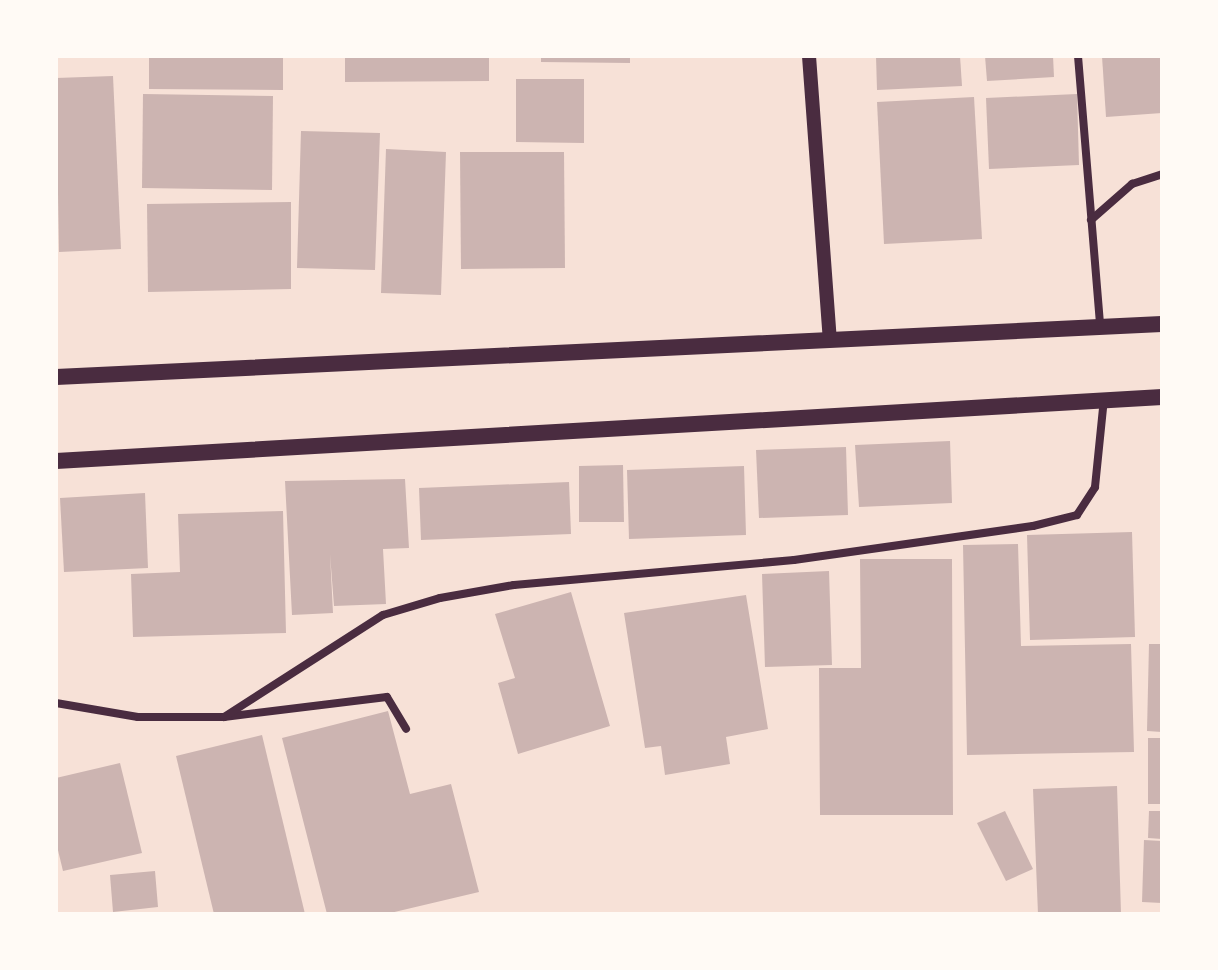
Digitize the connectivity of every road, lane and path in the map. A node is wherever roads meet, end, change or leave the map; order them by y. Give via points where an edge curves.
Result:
1 (809, 56) edge
2 (1078, 56) edge
3 (1162, 174) edge
4 (1091, 220) junction
5 (1162, 324) edge
6 (1100, 326) junction
7 (830, 339) junction
8 (56, 377) edge
9 (1162, 397) edge
10 (1104, 398) junction
11 (56, 461) edge
12 (56, 703) edge
13 (224, 717) junction
14 (406, 729) dead end

1 - 7 street
2 - 4 street
3 - 4 street via 1132,184
4 - 6 street
5 - 6 main road
6 - 7 main road
7 - 8 main road
9 - 10 main road
10 - 11 main road
10 - 13 street via 1095,487 1077,515 794,560 514,585 440,598 383,615
12 - 13 street via 138,717
13 - 14 street via 387,697

